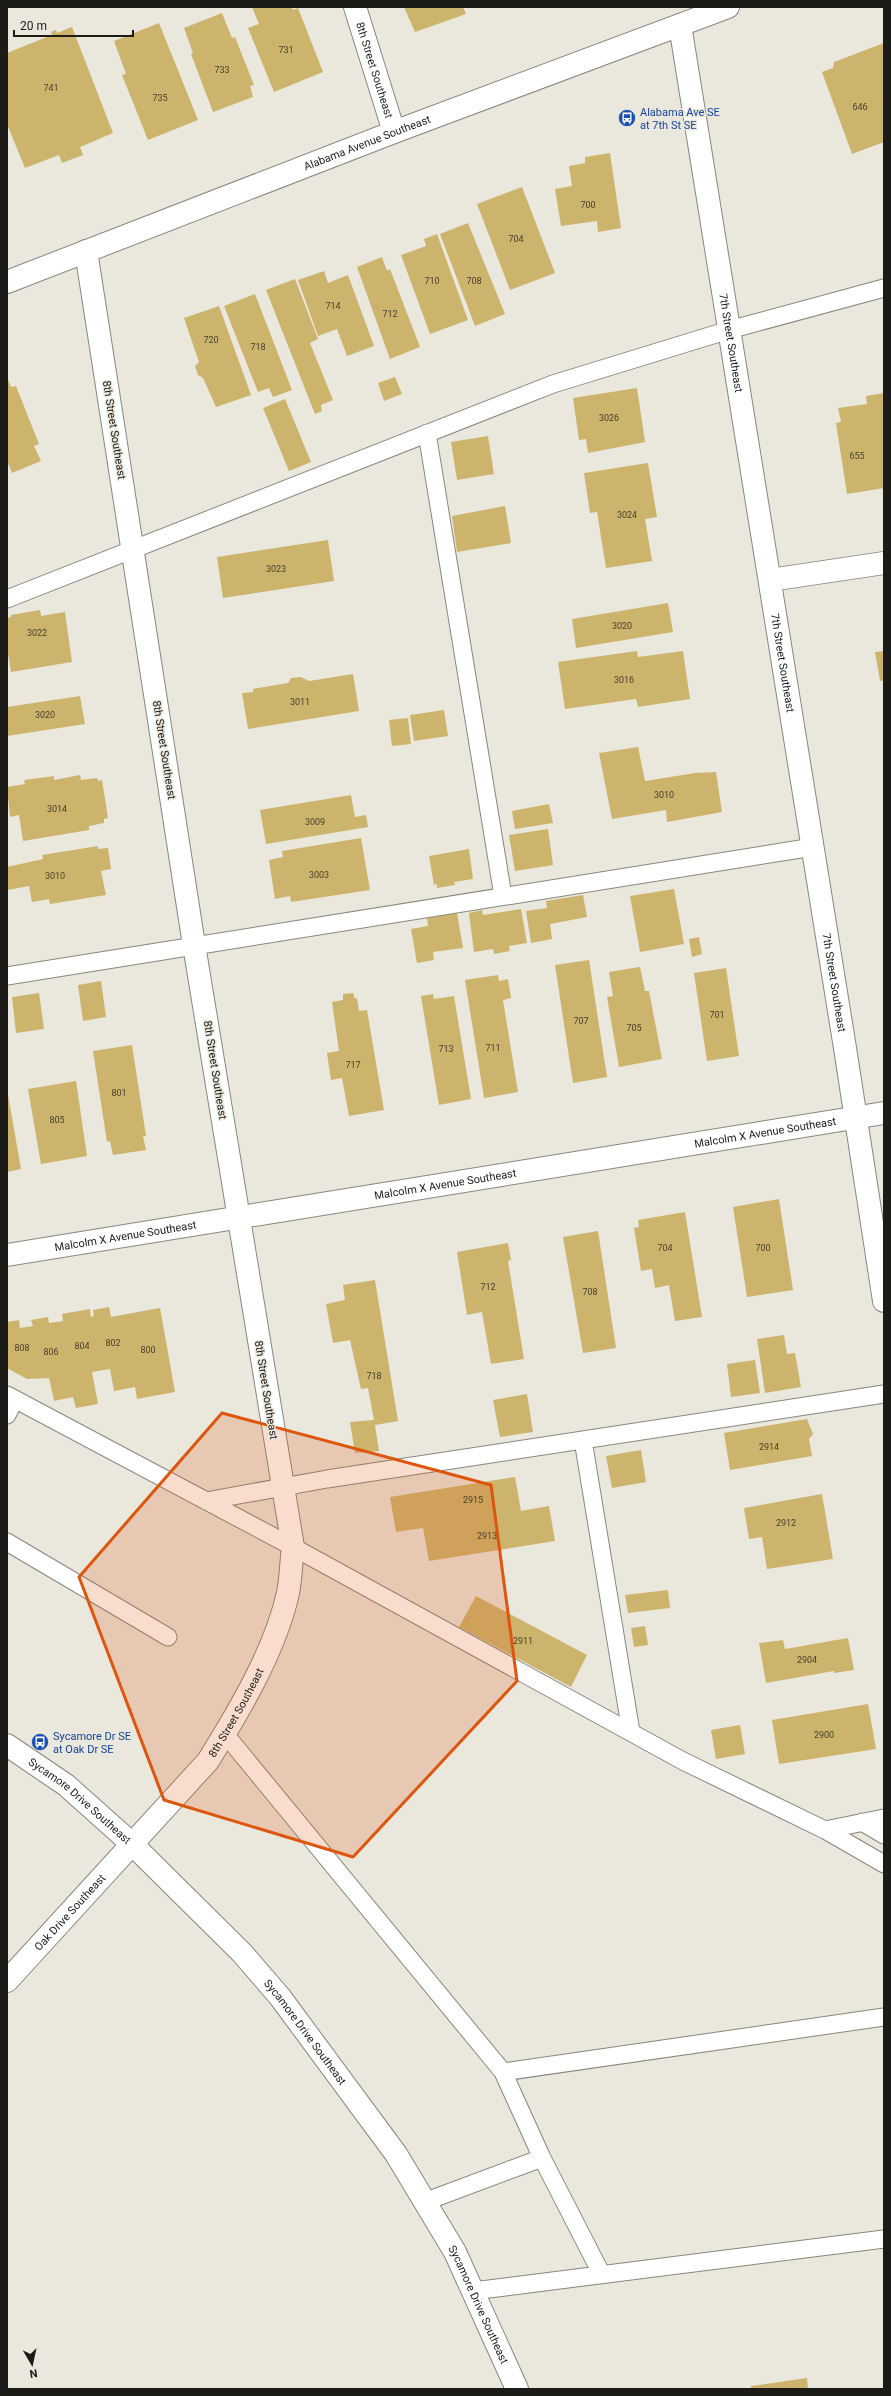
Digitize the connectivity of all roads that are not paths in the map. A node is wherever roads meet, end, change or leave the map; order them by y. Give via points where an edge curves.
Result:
1 (355, 7) edge
2 (728, 7) edge
3 (680, 25) junction
4 (394, 132) junction
5 (86, 251) junction
6 (7, 282) edge
7 (884, 288) edge
8 (729, 330) junction
9 (426, 433) junction
10 (133, 549) junction
11 (884, 563) edge
12 (770, 580) junction
13 (7, 599) edge
14 (813, 848) junction
15 (503, 896) junction
16 (194, 945) junction
17 (7, 976) edge
18 (884, 1113) edge
19 (856, 1117) junction
20 (239, 1217) junction
21 (7, 1255) edge
22 (884, 1301) edge
23 (884, 1394) edge
24 (11, 1397) edge
25 (7, 1415) edge
26 (584, 1440) junction
27 (282, 1487) junction
28 (206, 1501) junction
29 (7, 1542) edge
30 (293, 1547) junction
31 (168, 1637) dead end
32 (631, 1732) junction
33 (225, 1734) junction
34 (7, 1745) edge
35 (884, 1818) edge
36 (862, 1822) junction
37 (825, 1830) junction
38 (884, 1835) edge
39 (132, 1844) junction
40 (884, 1864) edge
41 (7, 1981) edge
42 (884, 2017) edge
43 (503, 2072) junction
44 (542, 2158) junction
45 (424, 2202) junction
46 (884, 2239) edge
47 (601, 2273) junction
48 (473, 2290) junction
49 (517, 2389) edge

1 - 4 street, 8th Street Southeast
2 - 3 street, Alabama Avenue Southeast
3 - 4 street, Alabama Avenue Southeast
3 - 8 street, 7th Street Southeast
4 - 5 street, Alabama Avenue Southeast
5 - 6 street, Alabama Avenue Southeast
5 - 10 street, 8th Street Southeast
7 - 8 lane
8 - 9 lane via 553,384
8 - 12 street, 7th Street Southeast
9 - 10 lane
9 - 15 lane
10 - 13 lane
10 - 16 street, 8th Street Southeast
11 - 12 street
12 - 14 street, 7th Street Southeast
14 - 15 lane
14 - 19 street, 7th Street Southeast
15 - 16 lane
16 - 17 lane
16 - 20 street, 8th Street Southeast
18 - 19 street, Malcolm X Avenue Southeast
19 - 20 street, Malcolm X Avenue Southeast
19 - 22 street, 7th Street Southeast
20 - 21 street, Malcolm X Avenue Southeast
20 - 27 street, 8th Street Southeast
23 - 26 lane
24 - 25 lane
24 - 28 lane
26 - 27 lane
26 - 32 lane
27 - 28 lane
27 - 30 street, 8th Street Southeast
28 - 30 lane
29 - 31 lane
30 - 32 lane
30 - 33 street, 8th Street Southeast via 288,1593 275,1634
32 - 37 lane via 683,1761
33 - 39 street, 8th Street Southeast via 208,1761
33 - 43 lane
34 - 39 street, Sycamore Drive Southeast via 66,1784
35 - 36 lane
36 - 37 lane
36 - 38 lane
37 - 40 lane
39 - 41 street, Oak Drive Southeast
39 - 45 street, Sycamore Drive Southeast via 242,1953 280,1996 396,2154
42 - 43 lane
43 - 44 lane
44 - 45 lane
44 - 47 lane
45 - 48 street, Sycamore Drive Southeast via 455,2252
46 - 47 lane
47 - 48 lane
48 - 49 street, Sycamore Drive Southeast

